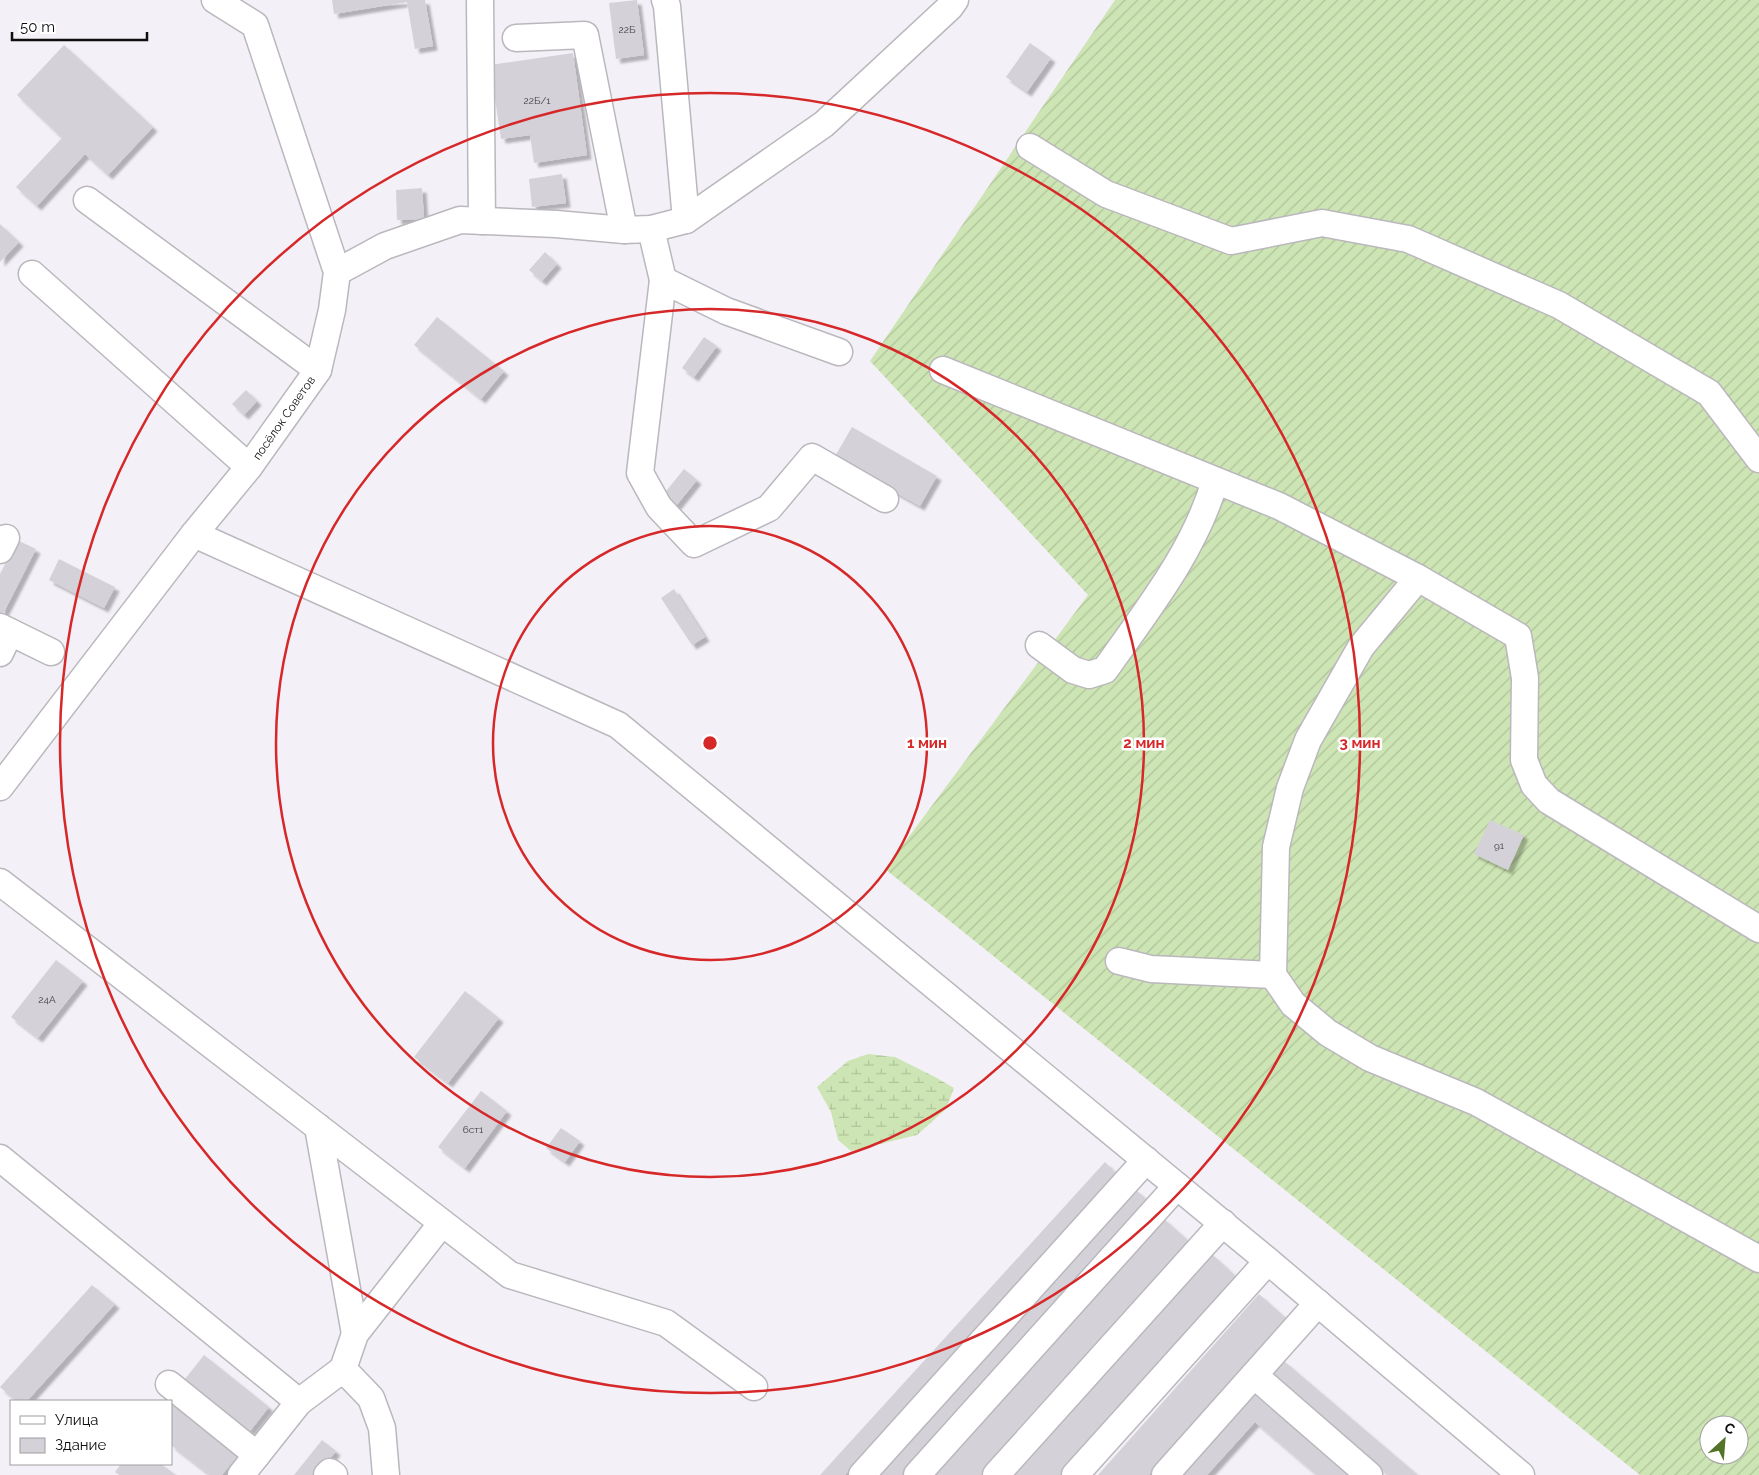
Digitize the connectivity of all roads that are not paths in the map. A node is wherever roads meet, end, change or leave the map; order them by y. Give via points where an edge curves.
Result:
1 (215, 0) edge
2 (480, 0) edge
3 (665, 0) edge
4 (955, 0) edge
5 (516, 38) dead end
6 (1030, 147) dead end
7 (87, 200) dead end
8 (686, 220) junction
9 (482, 221) junction
10 (624, 230) junction
11 (651, 230) junction
12 (337, 272) junction
13 (32, 274) dead end
14 (663, 280) junction
15 (839, 352) dead end
16 (318, 370) junction
17 (943, 370) dead end
18 (1759, 459) edge
19 (249, 467) junction
20 (1215, 481) junction
21 (885, 499) dead end
22 (194, 534) junction
23 (1418, 578) junction
24 (3, 638) edge
25 (1039, 645) dead end
26 (51, 652) dead end
27 (0, 787) edge
28 (0, 882) edge
29 (1759, 929) edge
30 (1118, 961) dead end
31 (1273, 975) junction
32 (318, 1127) junction
33 (0, 1158) edge
34 (1146, 1160) junction
35 (1177, 1186) junction
36 (442, 1223) junction
37 (1223, 1223) junction
38 (1759, 1259) edge
39 (1268, 1261) junction
40 (1318, 1303) junction
41 (355, 1334) junction
42 (343, 1369) junction
43 (1254, 1375) junction
44 (169, 1384) dead end
45 (754, 1386) dead end
46 (299, 1402) junction
47 (249, 1465) edge
48 (327, 1475) edge
49 (334, 1475) edge
50 (386, 1475) edge
51 (862, 1475) edge
52 (917, 1475) edge
53 (996, 1475) edge
54 (1075, 1475) edge
55 (1165, 1475) edge
56 (1369, 1475) edge
57 (1520, 1475) edge

1 - 12 street, посёлок Советов via 255,25
2 - 9 street
3 - 8 street
4 - 8 street via 824,124
5 - 10 street via 585,35
6 - 18 street via 1106,194 1231,241 1322,223 1408,239 1559,305 1709,394
7 - 16 street
8 - 11 street
9 - 10 street
9 - 12 street via 460,220 384,246
10 - 11 street
11 - 14 street
12 - 16 street, посёлок Советов
13 - 19 street
14 - 15 street via 726,311
14 - 21 street via 640,474 660,507 694,544 769,508 812,457
16 - 19 street, посёлок Советов
17 - 20 street
19 - 22 street, посёлок Советов
20 - 23 street via 1279,506
20 - 25 street via 1208,508 1175,572 1105,670 1089,676 1072,670
22 - 27 street, посёлок Советов
22 - 34 street via 618,725
23 - 29 street via 1518,636 1525,678 1524,760 1534,785 1549,801
23 - 31 street via 1360,647 1308,740 1290,788 1276,847
24 - 26 street
28 - 32 street
30 - 31 street via 1151,969
31 - 38 street via 1293,1004 1328,1033 1370,1058 1476,1102
32 - 36 street
32 - 41 street
33 - 46 street
34 - 35 street
34 - 51 street
35 - 37 street
35 - 52 street
36 - 41 street
36 - 45 street via 510,1275 666,1323
37 - 39 street
37 - 53 street
39 - 40 street
39 - 54 street
40 - 43 street
40 - 57 street
41 - 42 street
42 - 46 street
42 - 50 street via 371,1398 382,1428
43 - 55 street
43 - 56 street
44 - 47 street
46 - 47 street
48 - 49 street via 330,1472

